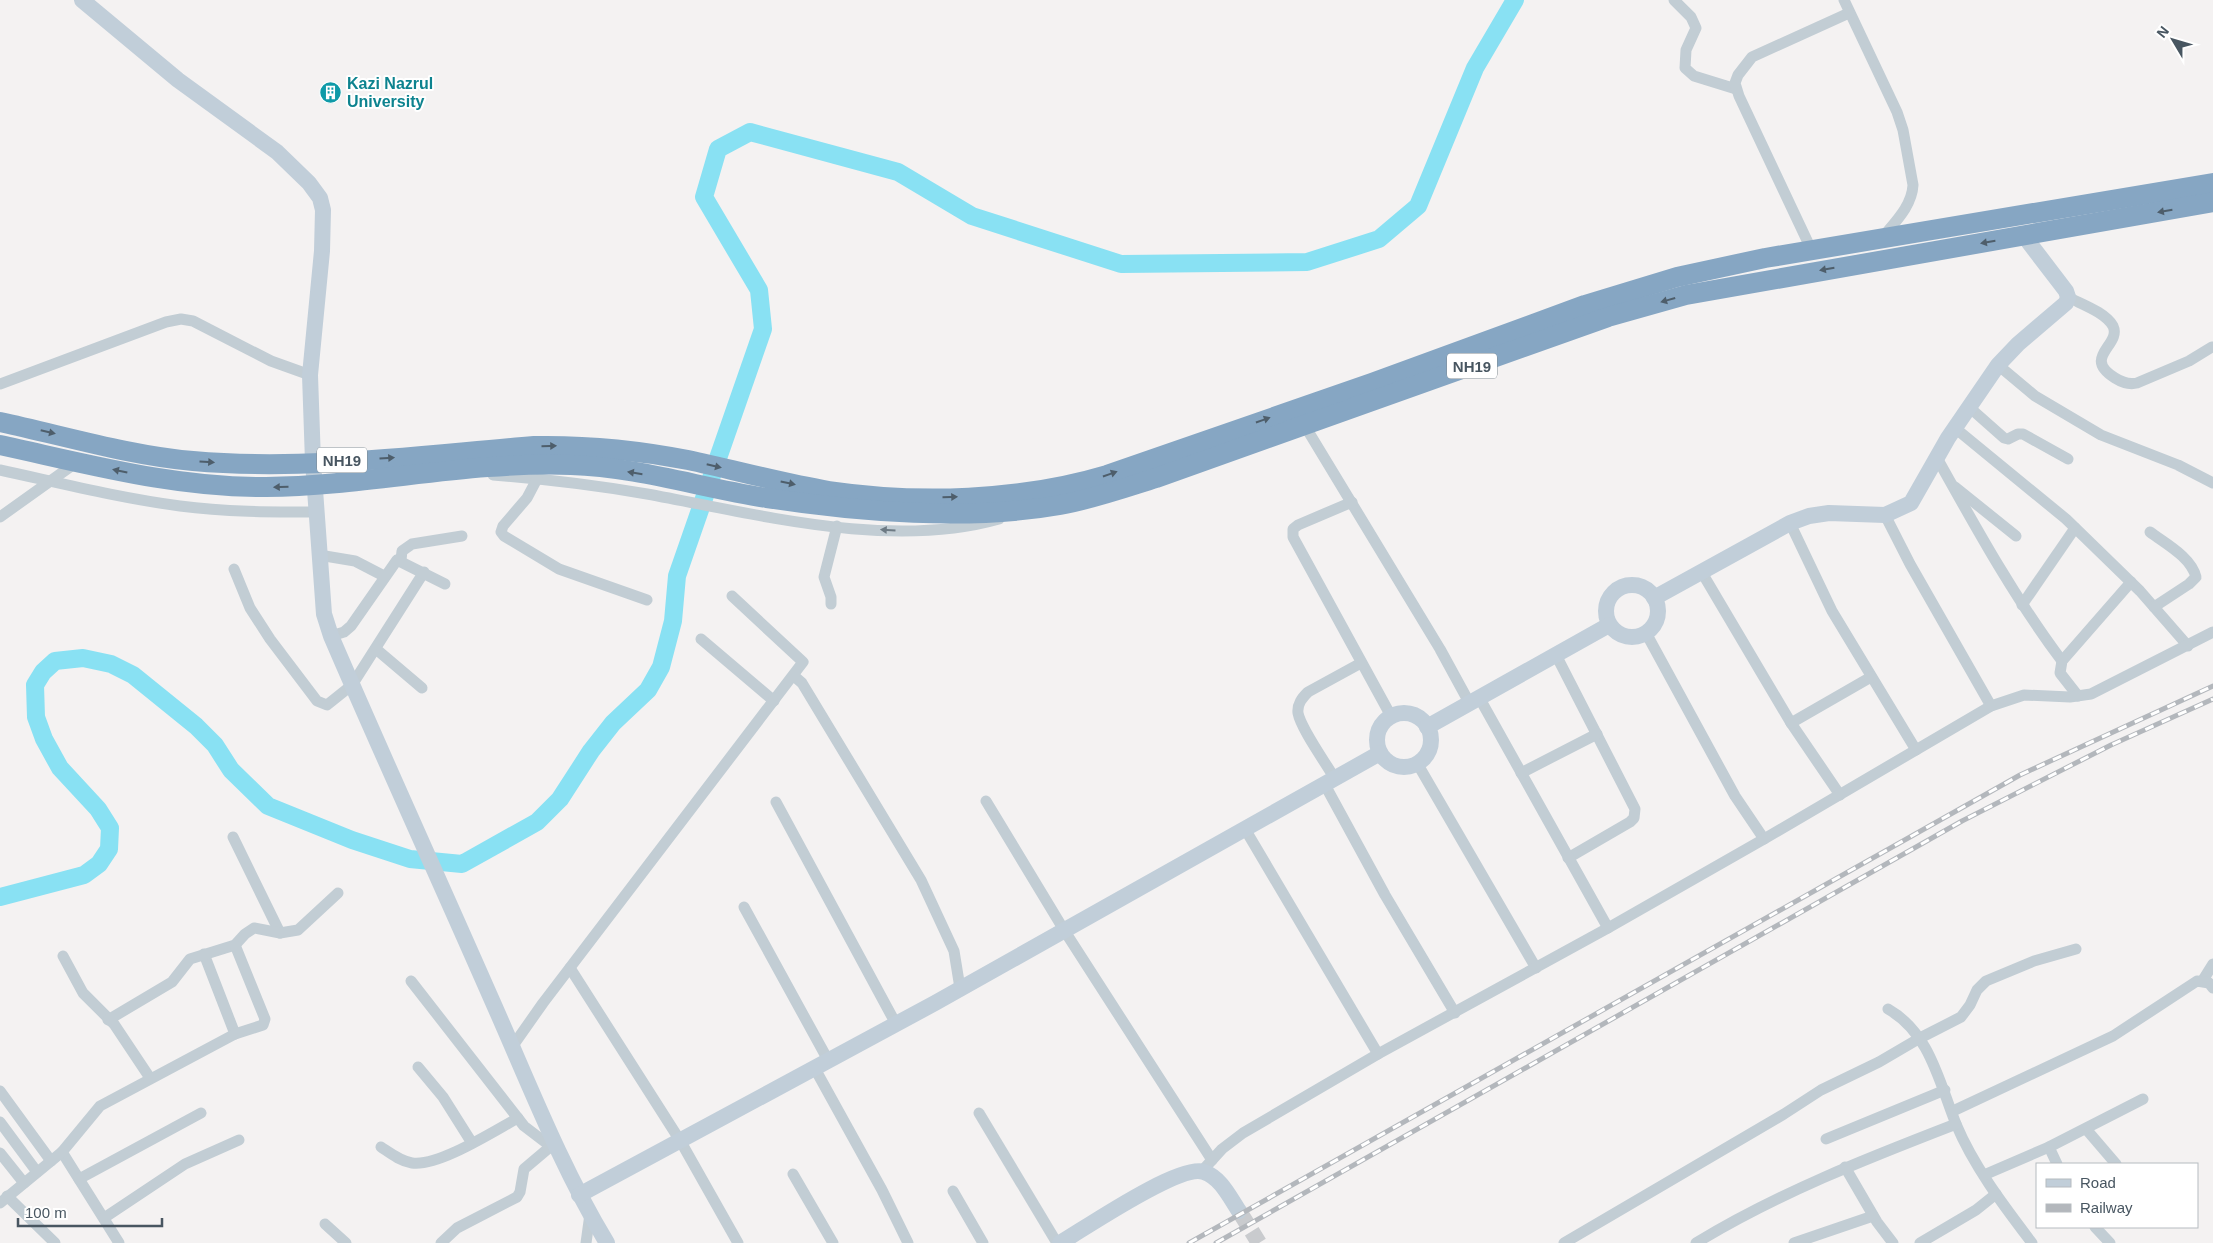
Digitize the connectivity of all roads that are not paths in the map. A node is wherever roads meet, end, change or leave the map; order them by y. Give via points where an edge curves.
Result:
1 (82, 0) edge
2 (1674, 0) edge
3 (1844, 0) edge
4 (1849, 13) junction
5 (1736, 90) junction
6 (2213, 183) edge
7 (2213, 202) edge
8 (2024, 236) junction
9 (1881, 239) junction
10 (1812, 251) junction
11 (2068, 297) junction
12 (2212, 347) edge
13 (1998, 365) junction
14 (310, 375) junction
15 (0, 384) edge
16 (1969, 408) junction
17 (0, 422) edge
18 (1305, 426) junction
19 (1955, 428) junction
20 (0, 445) edge
21 (1937, 458) junction
22 (2068, 460) dead end
23 (77, 462) junction
24 (313, 462) junction
25 (0, 470) edge
26 (449, 472) junction
27 (537, 479) junction
28 (50, 481) junction
29 (2213, 483) edge
30 (1952, 484) junction
31 (316, 486) junction
32 (680, 492) junction
33 (1352, 502) junction
34 (1039, 507) junction
35 (317, 512) junction
36 (1885, 515) junction
37 (0, 517) edge
38 (1790, 523) junction
39 (836, 526) junction
40 (2075, 528) junction
41 (2150, 532) dead end
42 (462, 536) dead end
43 (2016, 536) dead end
44 (319, 555) junction
45 (401, 560) junction
46 (234, 568) dead end
47 (1700, 571) junction
48 (424, 572) junction
49 (384, 576) junction
50 (2131, 582) junction
51 (445, 584) dead end
52 (732, 596) dead end
53 (1654, 598) junction
54 (647, 600) dead end
55 (831, 604) dead end
56 (2022, 605) junction
57 (2154, 607) junction
58 (1610, 625) junction
59 (2213, 632) edge
60 (1646, 633) junction
61 (331, 636) junction
62 (701, 639) dead end
63 (2188, 646) junction
64 (376, 649) junction
65 (1556, 655) junction
66 (2062, 661) junction
67 (1361, 663) junction
68 (794, 676) junction
69 (1871, 677) junction
70 (352, 685) junction
71 (422, 688) dead end
72 (2078, 696) junction
73 (774, 701) junction
74 (1475, 702) junction
75 (1991, 706) junction
76 (1391, 716) junction
77 (1791, 723) junction
78 (1427, 727) junction
79 (1597, 734) junction
80 (1916, 750) junction
81 (1380, 754) junction
82 (1417, 763) junction
83 (1521, 773) junction
84 (1330, 782) junction
85 (1840, 795) junction
86 (986, 801) dead end
87 (776, 802) dead end
88 (1245, 830) junction
89 (233, 837) dead end
90 (1764, 839) junction
91 (1568, 858) junction
92 (338, 893) dead end
93 (744, 907) dead end
94 (1608, 928) junction
95 (1064, 930) junction
96 (280, 932) junction
97 (235, 945) junction
98 (2076, 949) dead end
99 (204, 954) junction
100 (63, 956) dead end
101 (2213, 964) edge
102 (570, 968) junction
103 (1536, 968) junction
104 (2203, 980) junction
105 (411, 981) dead end
106 (960, 988) junction
107 (2213, 988) edge
108 (1888, 1009) dead end
109 (1455, 1013) junction
110 (108, 1020) junction
111 (896, 1024) junction
112 (235, 1034) junction
113 (1920, 1038) junction
114 (512, 1047) junction
115 (1378, 1054) junction
116 (821, 1064) junction
117 (418, 1067) dead end
118 (150, 1078) junction
119 (1945, 1090) junction
120 (0, 1092) edge
121 (2143, 1099) dead end
122 (1952, 1111) junction
123 (201, 1113) dead end
124 (980, 1113) dead end
125 (518, 1118) junction
126 (0, 1122) edge
127 (1956, 1124) junction
128 (2086, 1129) junction
129 (1826, 1139) dead end
130 (239, 1140) dead end
131 (681, 1142) junction
132 (472, 1143) junction
133 (381, 1147) dead end
134 (2049, 1147) junction
135 (554, 1149) junction
136 (62, 1152) junction
137 (0, 1153) edge
138 (51, 1161) junction
139 (2057, 1163) edge
140 (2115, 1163) edge
141 (1207, 1165) junction
142 (1845, 1168) junction
143 (37, 1172) junction
144 (793, 1174) dead end
145 (1984, 1175) junction
146 (79, 1179) junction
147 (24, 1183) junction
148 (953, 1191) dead end
149 (1996, 1194) junction
150 (579, 1196) junction
151 (4, 1200) edge
152 (1239, 1211) tunnel mouth
153 (590, 1214) junction
154 (1873, 1216) junction
155 (104, 1218) junction
156 (325, 1224) dead end
157 (2096, 1228) edge
158 (448, 1241) edge
159 (55, 1243) edge
160 (119, 1243) edge
161 (346, 1243) edge
162 (586, 1243) edge
163 (608, 1243) edge
164 (738, 1243) edge
165 (833, 1243) edge
166 (908, 1243) edge
167 (983, 1243) edge
168 (1059, 1243) edge
169 (1564, 1243) edge
170 (1696, 1243) edge
171 (1794, 1243) edge
172 (1893, 1243) edge
173 (1920, 1243) edge
174 (2032, 1243) edge
175 (2110, 1243) edge

1 - 14 street via 178,80 277,152 320,198 323,210 322,251
2 - 5 street via 1691,17 1696,28 1686,50 1686,68 1694,76
3 - 4 street
4 - 5 street via 1752,57 1738,75
4 - 9 street via 1897,112 1913,185 1908,204
5 - 10 street
6 - 9 highway, NH19
7 -> 8 highway, NH19
8 - 11 street
8 -> 18 highway, NH19 via 1686,295 1608,317
9 - 10 highway, NH19
24 -> 10 highway, NH19 via 570,445 687,460 830,491 930,498 1052,490 1107,475 1632,290 1728,265
11 - 12 street via 2112,326 2113,338 2101,362 2103,368 2130,385 2189,361
11 - 13 street via 2063,308 2018,344
13 - 16 street
13 - 29 street via 2035,396 2101,435 2178,465
14 - 15 street via 271,361 193,321 181,319
14 - 24 street
16 - 19 street
16 - 22 street via 2004,438 2023,434
17 -> 24 highway, NH19 via 191,461 243,464
18 - 33 street
18 - 34 highway, NH19 via 1119,490
19 - 21 street
19 - 40 street
20 - 23 highway, NH19
21 - 30 street
21 - 36 street via 1911,503
23 - 28 street
31 -> 23 highway, NH19 via 184,483
24 - 31 street
25 - 28 street
26 - 27 street
26 - 31 highway, NH19
32 -> 26 highway, NH19 via 617,470 572,465
27 - 32 street
27 - 54 street via 527,498 503,526 504,536 559,569
28 - 35 street via 180,506
28 - 37 street
30 - 43 street
30 - 56 street
31 - 35 street
32 - 34 highway, NH19 via 735,492 806,504 908,512 949,513
32 - 39 street via 723,510
33 - 67 street via 1298,525 1293,529 1293,537
33 - 74 street
34 -> 39 street via 979,525 952,528 897,530
35 - 44 street
36 - 38 street via 1829,513
36 - 75 street
38 - 47 street
38 - 69 street via 1832,611
39 - 55 street via 824,577
40 - 50 street
40 - 56 street
41 - 57 street via 2182,556 2196,577
42 - 45 street via 412,544 402,551
44 - 49 street via 354,562
44 - 61 street via 324,614
45 - 48 street
45 - 49 street via 397,560
46 - 70 street via 250,608 317,701 327,705
47 - 53 street
47 - 77 street
48 - 51 street
48 - 64 street
49 - 61 street via 351,626
50 - 57 street
50 - 66 street
52 - 68 street via 803,662
53 - 58 street via 1638,586 1615,592 1606,606
53 - 60 street via 1656,619
56 - 66 street
57 - 63 street
58 - 60 street via 1620,635 1629,637
58 - 65 street
59 - 63 street
60 - 90 street via 1734,796
61 - 70 street
62 - 73 street
63 - 72 street via 2091,694
64 - 70 street
64 - 71 street
65 - 74 street
65 - 79 street
66 - 72 street via 2060,673
67 - 76 street
67 - 84 street via 1308,692 1299,705 1301,720
68 - 73 street
68 - 106 street via 802,683 920,880 954,951
69 - 77 street
69 - 80 street
70 - 114 street
72 - 75 street via 2024,695
73 - 102 street
74 - 78 street
74 - 83 street
75 - 80 street
76 - 78 street via 1407,714 1422,720
76 - 81 street via 1377,737
77 - 85 street
78 - 82 street via 1430,735 1428,751
79 - 83 street
79 - 91 street via 1635,814 1630,822
80 - 85 street
81 - 82 street via 1393,765
81 - 84 street
82 - 103 street
83 - 91 street
84 - 88 street
84 - 109 street via 1385,895
85 - 90 street
86 - 95 street
87 - 111 street
88 - 95 street
88 - 115 street
89 - 96 street
90 - 94 street
91 - 94 street
92 - 96 street via 298,930
93 - 116 street
94 - 103 street
95 - 106 street
95 - 141 street
96 - 97 street via 254,928
97 - 99 street
97 - 112 street via 265,1022 260,1027
98 - 113 street via 2034,961 1986,981 1961,1017
99 - 110 street via 187,961 167,986
99 - 112 street
100 - 110 street via 83,993
101 - 104 street
102 - 114 street
102 - 131 street
103 - 109 street
104 - 107 street
104 - 122 street via 2185,988 2113,1036
105 - 125 street
106 - 111 street
108 - 113 street via 1909,1023
109 - 115 street
110 - 118 street via 123,1036
111 - 116 street
112 - 118 street
113 - 119 street
113 - 169 street via 1821,1090
114 - 135 street
115 - 141 street via 1243,1133
116 - 131 street
116 - 166 street
117 - 132 street via 443,1096
118 - 136 street via 100,1106
119 - 122 street
119 - 129 street
120 - 138 street
121 - 128 street
122 - 127 street
123 - 146 street
124 - 168 street
125 - 132 street
125 - 135 street via 531,1133
126 - 143 street
127 - 142 street
127 - 145 street
128 - 134 street
128 - 140 street
130 - 155 street via 185,1164
131 - 150 street
131 - 164 street
132 - 133 street via 424,1163 404,1162
134 - 139 street
134 - 145 street
135 - 150 street
135 - 158 street via 524,1169 518,1197 456,1228
136 - 138 street
136 - 146 street
137 - 147 street
138 - 143 street
141 - 152 street
141 - 168 street via 1150,1188
142 - 154 street
142 - 170 street via 1740,1217
143 - 147 street
144 - 165 street
145 - 149 street
146 - 155 street
147 - 151 street
148 - 167 street
149 - 173 street via 1976,1210
149 - 174 street
150 - 153 street
151 - 159 street
153 - 162 street
153 - 163 street
154 - 171 street
154 - 172 street
155 - 160 street
156 - 161 street
157 - 175 street

